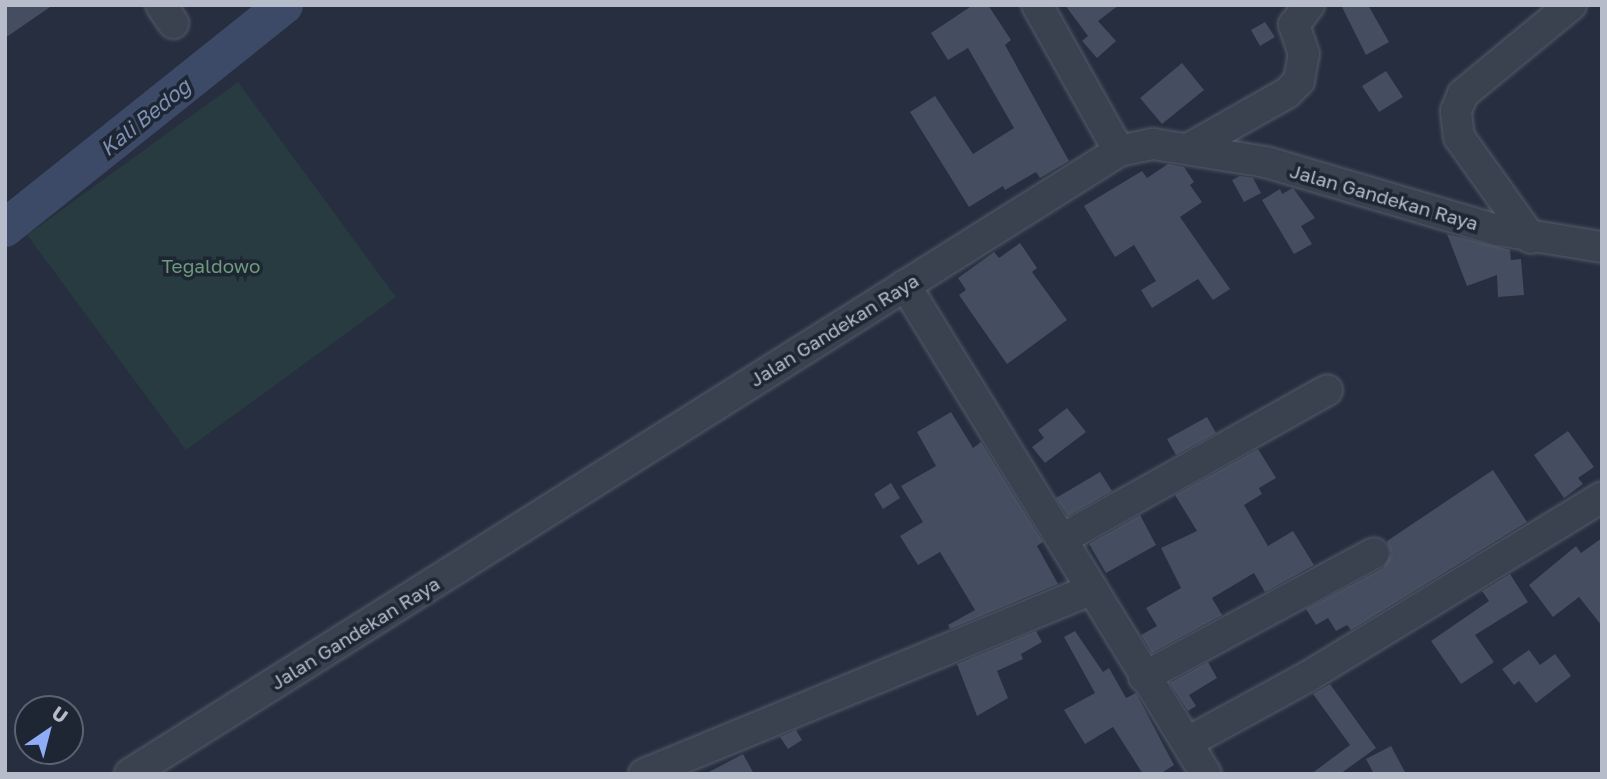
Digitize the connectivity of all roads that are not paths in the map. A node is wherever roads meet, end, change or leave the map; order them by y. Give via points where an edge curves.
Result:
1 (1037, 5) edge
2 (1309, 5) edge
3 (1571, 5) edge
4 (1188, 149) junction
5 (1119, 151) junction
6 (1531, 238) junction
7 (1602, 247) edge
8 (905, 285) junction
9 (1327, 390) dead end
10 (1602, 496) edge
11 (1062, 539) junction
12 (1374, 553) dead end
13 (1092, 589) junction
14 (1144, 677) junction
15 (1188, 742) junction
16 (130, 774) edge
17 (644, 774) edge
18 (1206, 774) edge

1 - 5 street
2 - 4 street via 1294,25 1304,54 1299,81 1287,93
3 - 6 street via 1463,94 1455,111 1459,137
4 - 5 street, Jalan Gandekan Raya via 1153,144
4 - 6 street, Jalan Gandekan Raya via 1266,162
5 - 8 street, Jalan Gandekan Raya
6 - 7 street, Jalan Gandekan Raya
8 - 11 street
8 - 16 street, Jalan Gandekan Raya
9 - 11 street
10 - 15 street via 1309,676
11 - 13 street
12 - 14 street
13 - 14 street
13 - 17 street
14 - 15 street
15 - 18 street

